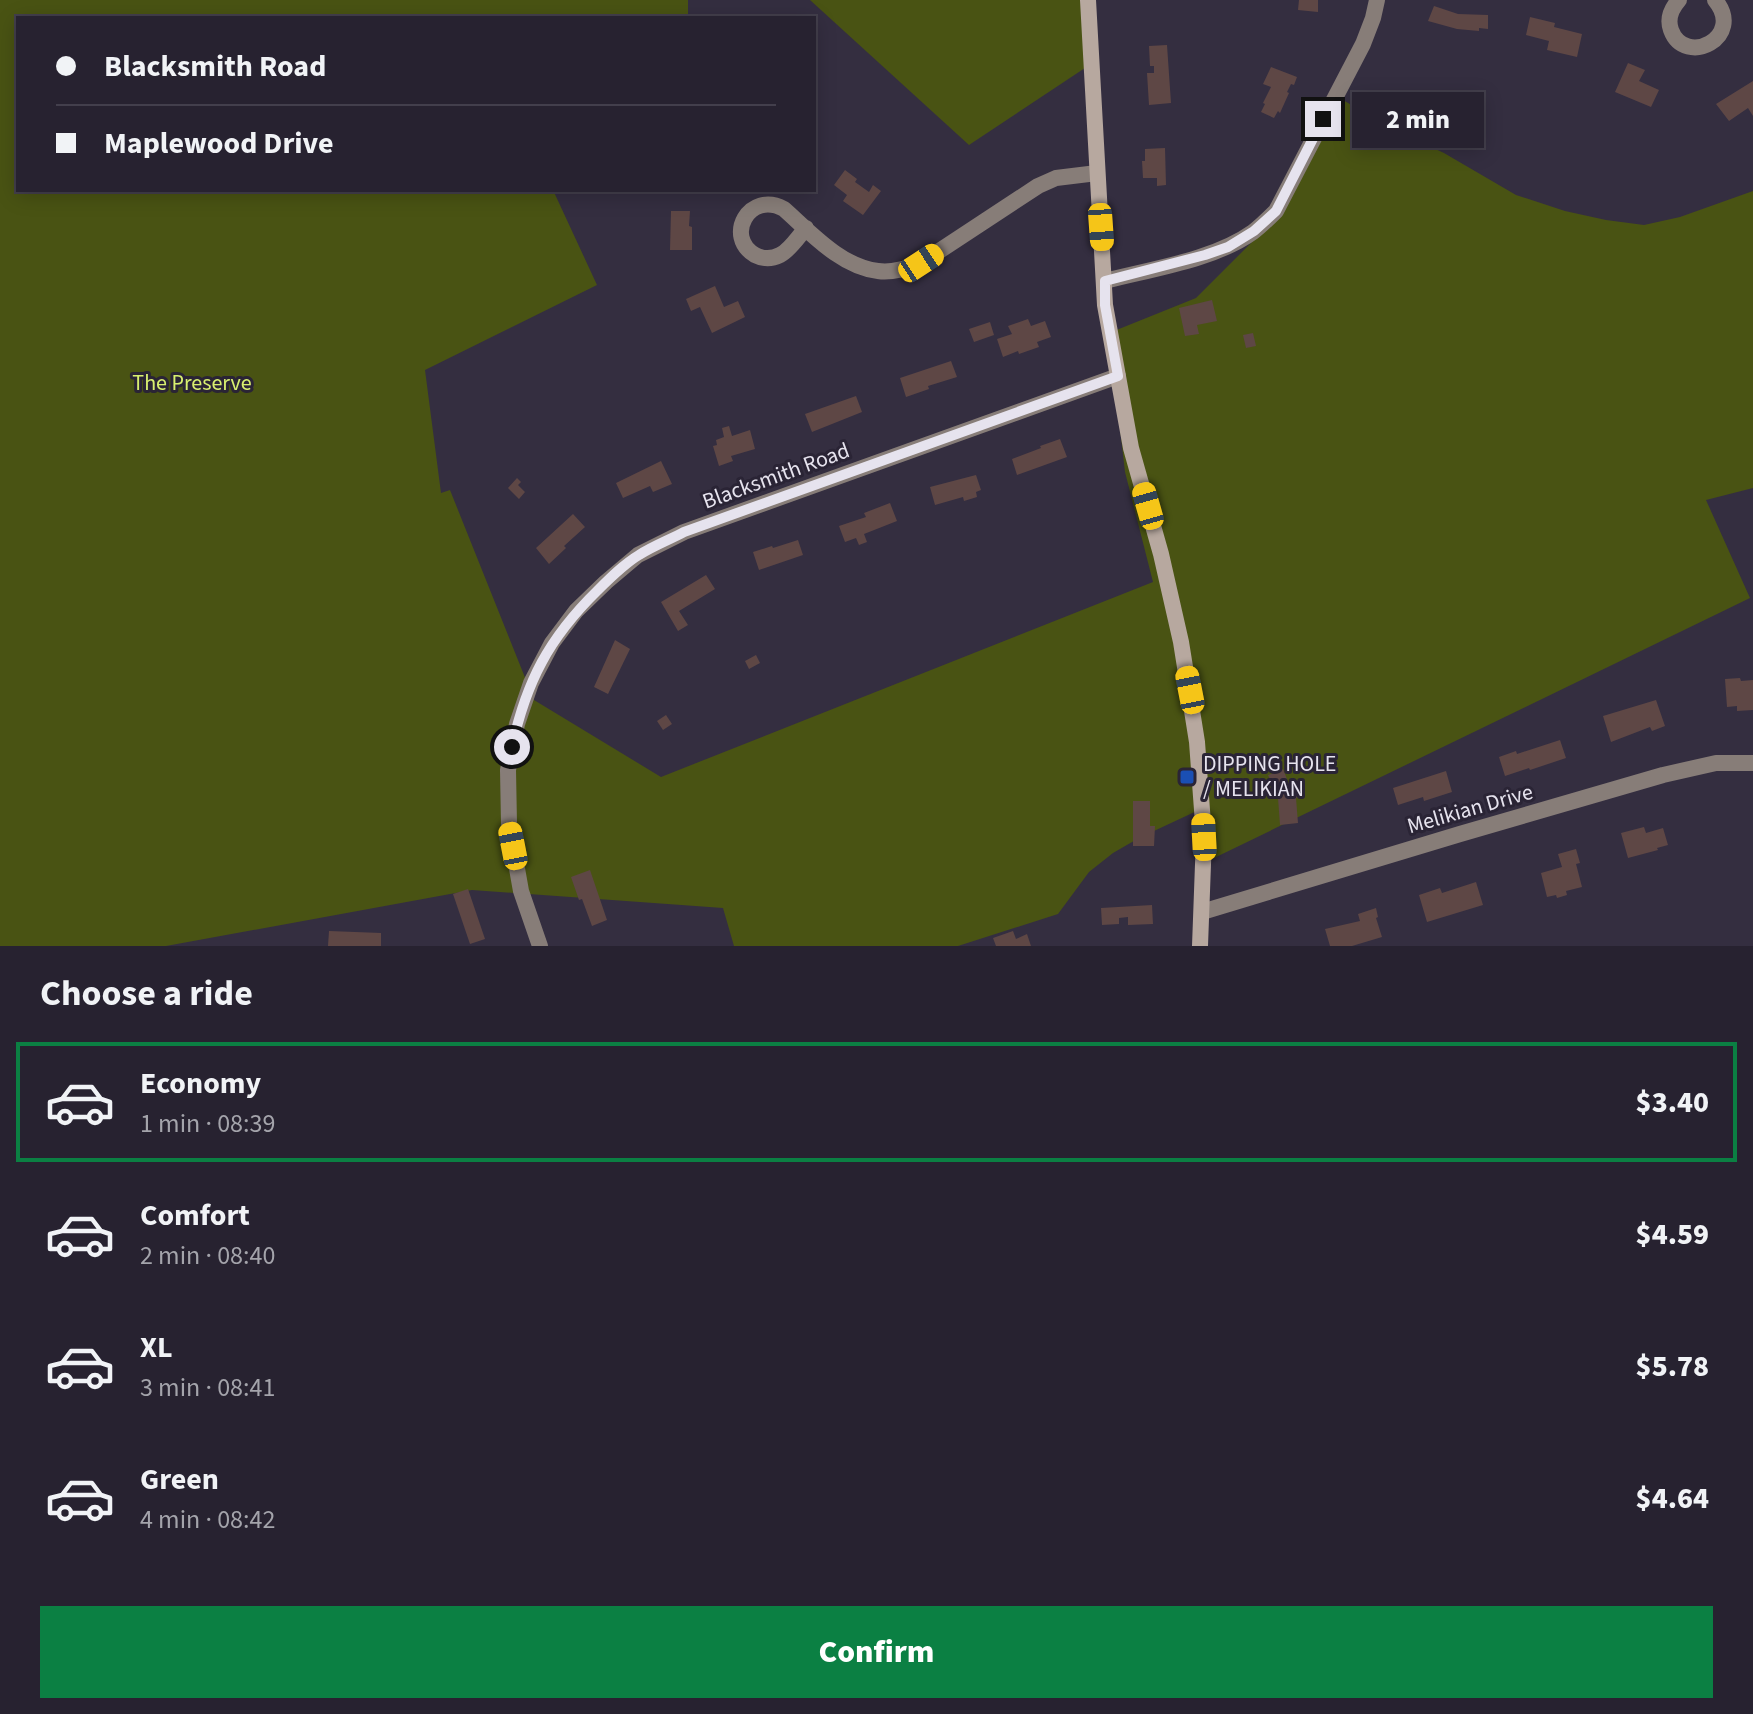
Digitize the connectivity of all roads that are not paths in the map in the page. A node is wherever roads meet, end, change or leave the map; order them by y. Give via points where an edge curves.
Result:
1 (1088, 0) edge
2 (1377, 0) edge
3 (1715, 0) edge
4 (1670, 3) edge
5 (1097, 173) junction
6 (806, 228) dead end
7 (1105, 281) junction
8 (1118, 376) junction
9 (1753, 763) edge
10 (1202, 912) junction
11 (540, 946) edge
12 (1200, 946) edge

1 - 5 main road
2 - 7 street via 1363,44 1276,211 1228,247
3 - 4 street via 1723,14 1722,30 1702,47 1686,45 1673,35
5 - 6 street via 1038,186 921,263 892,271 862,267
5 - 7 main road
7 - 8 main road
8 - 10 main road via 1190,690 1202,798
8 - 11 street, Blacksmith Road via 684,532 638,555 576,611 531,683 508,770 509,824 521,891
9 - 10 street, Melikian Drive via 1716,763 1663,775
10 - 12 main road

